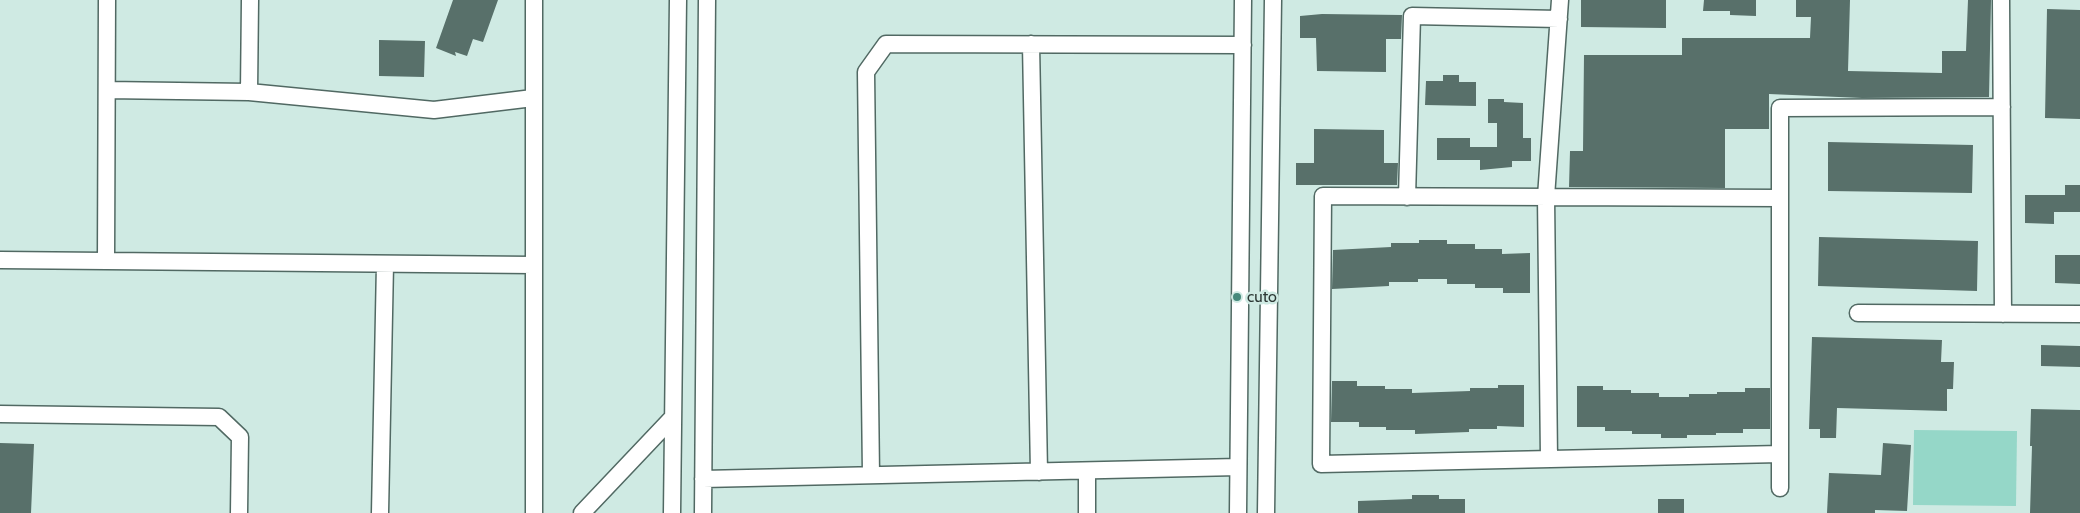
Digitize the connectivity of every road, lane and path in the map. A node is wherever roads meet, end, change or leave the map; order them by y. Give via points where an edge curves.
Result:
1 (107, 0) edge
2 (250, 0) edge
3 (534, 0) edge
4 (678, 0) edge
5 (706, 0) edge
6 (1243, 0) edge
7 (1273, 0) edge
8 (1560, 0) edge
9 (2001, 0) edge
10 (1558, 19) junction
11 (1032, 44) junction
12 (1243, 45) junction
13 (107, 90) junction
14 (249, 92) junction
15 (533, 98) junction
16 (2002, 107) junction
17 (1407, 197) junction
18 (1546, 197) junction
19 (1780, 198) junction
20 (0, 260) edge
21 (106, 261) junction
22 (385, 264) junction
23 (533, 265) junction
24 (1858, 313) dead end
25 (2003, 314) junction
26 (2080, 314) edge
27 (0, 414) edge
28 (673, 417) junction
29 (1780, 454) junction
30 (1549, 459) junction
31 (1238, 467) junction
32 (1087, 471) junction
33 (1039, 472) junction
34 (871, 476) junction
35 (703, 479) junction
36 (1780, 488) dead end
37 (239, 513) edge
38 (380, 513) edge
39 (534, 513) edge
40 (582, 513) edge
41 (672, 513) edge
42 (703, 513) edge
43 (1087, 513) edge
44 (1238, 513) edge
45 (1266, 513) edge

1 - 13 street
2 - 14 street
3 - 15 street
4 - 28 street
5 - 35 street
6 - 12 street
7 - 45 street
8 - 10 street
9 - 16 street
10 - 17 street via 1412,16
10 - 18 street
11 - 12 street
11 - 33 street
11 - 34 street via 886,44 866,72
12 - 31 street
13 - 14 street
13 - 21 street
14 - 15 street via 434,110
15 - 23 street
16 - 19 street via 1780,108
16 - 25 street
17 - 18 street
17 - 30 street via 1323,196 1321,464
18 - 19 street
18 - 30 street
19 - 29 street
20 - 21 street
21 - 22 street
22 - 23 street
22 - 38 street
23 - 39 street
24 - 25 street
25 - 26 street
27 - 37 street via 219,418 240,437
28 - 40 street
28 - 41 street
29 - 30 street
29 - 36 street
31 - 32 street
31 - 44 street
32 - 33 street
32 - 43 street
33 - 34 street
34 - 35 street
35 - 42 street

